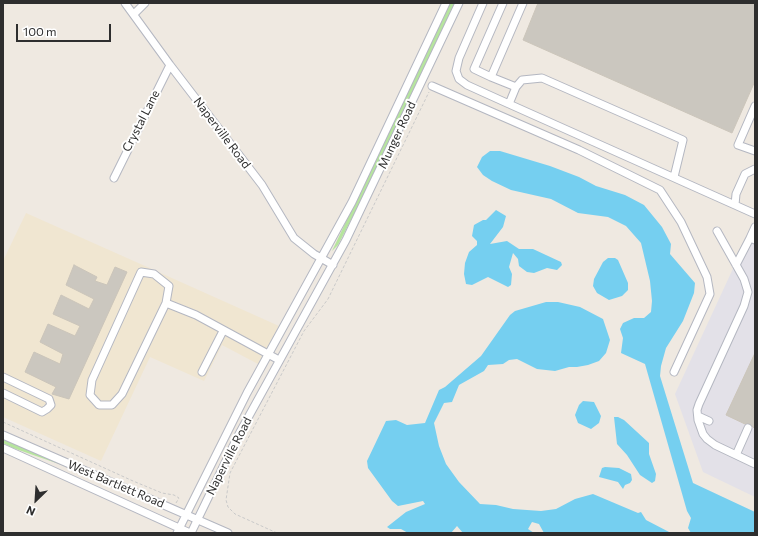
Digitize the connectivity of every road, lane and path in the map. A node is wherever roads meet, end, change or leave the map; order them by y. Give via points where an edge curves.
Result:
1 (126, 3) edge
2 (145, 3) edge
3 (446, 3) edge
4 (459, 3) edge
5 (483, 3) edge
6 (503, 3) edge
7 (523, 3) edge
8 (134, 14) junction
9 (170, 65) junction
10 (491, 77) junction
11 (432, 86) joint
12 (516, 87) junction
13 (509, 104) junction
14 (755, 106) edge
15 (755, 151) edge
16 (755, 169) edge
17 (674, 177) junction
18 (114, 178) dead end
19 (735, 205) junction
20 (755, 214) edge
21 (755, 227) edge
22 (717, 231) dead end
23 (753, 239) edge
24 (322, 259) junction
25 (332, 265) junction
26 (736, 265) junction
27 (166, 303) junction
28 (223, 330) junction
29 (268, 354) junction
30 (279, 360) junction
31 (202, 372) dead end
32 (674, 372) dead end
33 (3, 377) edge
34 (3, 393) edge
35 (698, 416) junction
36 (709, 421) dead end
37 (3, 422) edge
38 (748, 428) dead end
39 (3, 435) edge
40 (3, 448) edge
41 (736, 455) junction
42 (755, 464) edge
43 (178, 498) dead end
44 (186, 514) junction
45 (197, 519) junction
46 (178, 531) edge
47 (191, 533) edge
48 (228, 533) edge
49 (277, 533) edge

1 - 8 street, Naperville Road
2 - 8 street
3 - 24 street, Munger Road via 352,202
4 - 25 street, Munger Road
5 - 13 street via 459,58 456,71 459,80 467,85
6 - 10 street via 474,69
7 - 10 street
8 - 9 street, Naperville Road
9 - 18 street, Crystal Lane
9 - 24 street, Naperville Road via 262,186 294,238
10 - 12 street
11 - 32 street via 579,150 660,190 681,222 704,270 710,294
11 - 49 path via 328,299 304,331 230,473 226,500 228,507 234,514
12 - 13 street
12 - 17 street via 522,80 542,78 683,140
13 - 17 street
14 - 15 street via 738,145
16 - 19 street via 745,174 736,194
17 - 19 street
19 - 20 street
21 - 23 street
22 - 26 street
23 - 26 street
24 - 25 street, Naperville Road
24 - 29 street, Naperville Road
25 - 30 street, Naperville Road
26 - 35 street via 748,292 699,404
27 - 27 street via 122,394 112,405 99,404 90,395 92,380 141,272 154,274 169,286
27 - 28 street
28 - 29 street
28 - 31 street
29 - 30 street
29 - 44 street, Naperville Road
30 - 45 street, Naperville Road
33 - 34 street via 49,399 51,405 42,412
35 - 36 street
35 - 41 street via 707,439
37 - 43 path via 133,481
38 - 41 street
39 - 44 street, West Bartlett Road
40 - 46 street, West Bartlett Road
41 - 42 street
44 - 45 street, West Bartlett Road
44 - 46 street, Naperville Road
45 - 47 street, Naperville Road
45 - 48 street, West Bartlett Road
46 - 47 street, West Bartlett Road

